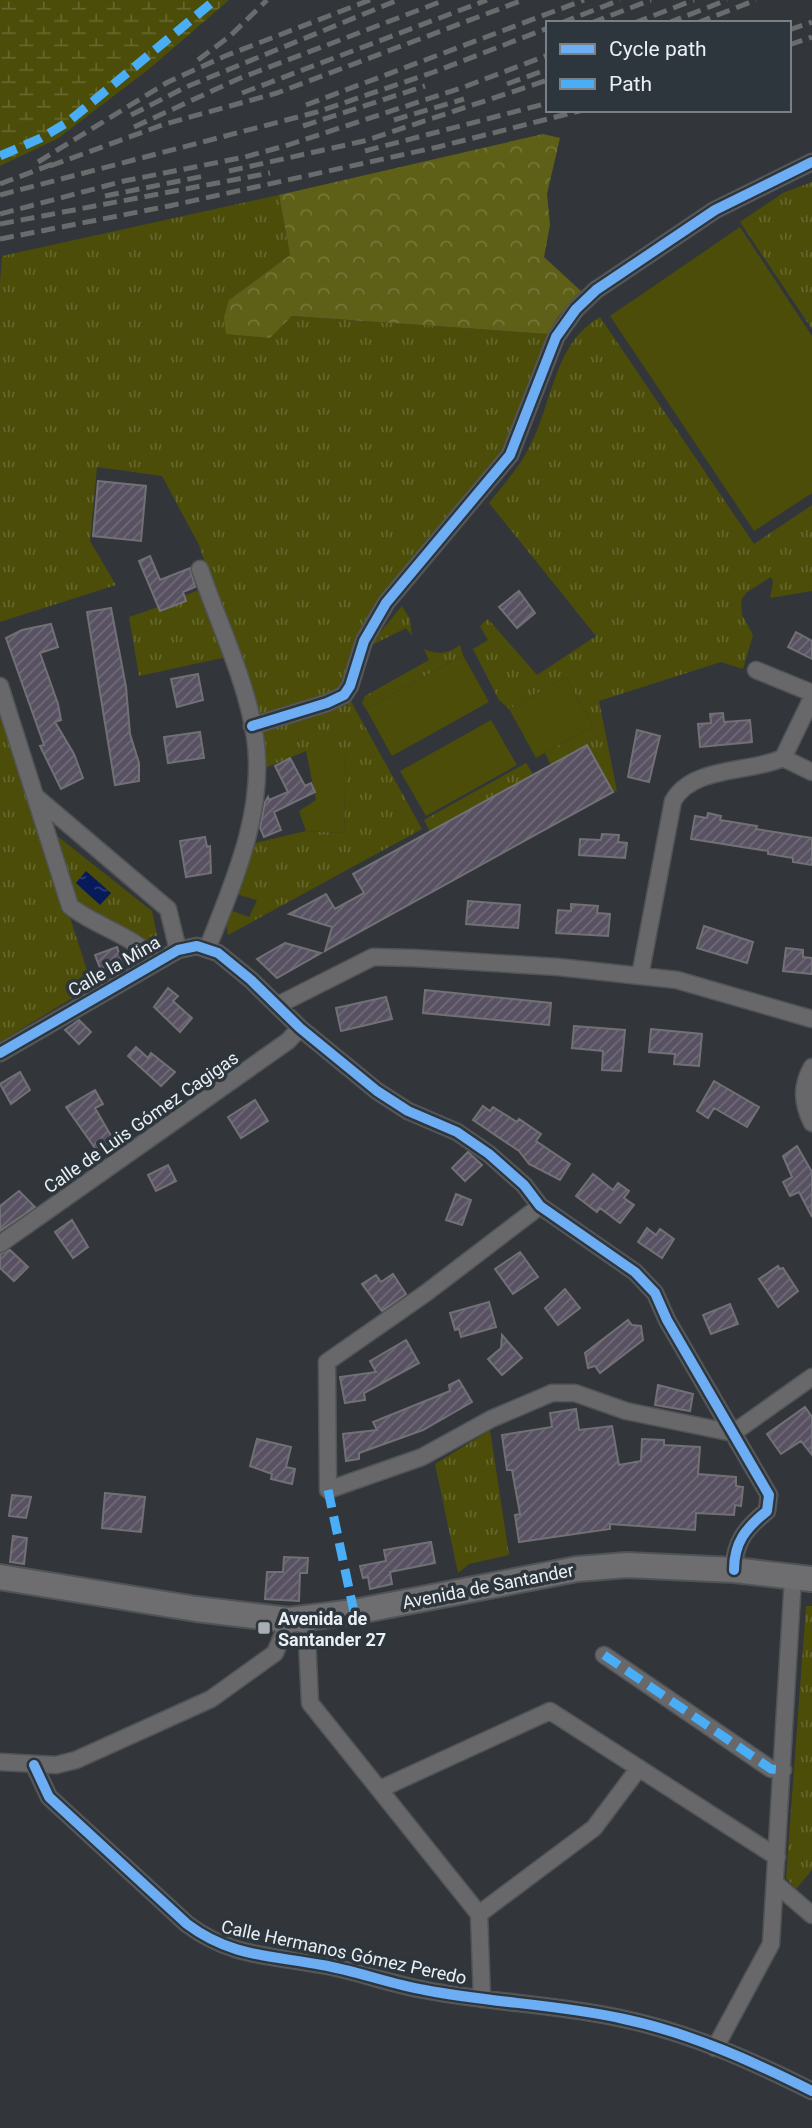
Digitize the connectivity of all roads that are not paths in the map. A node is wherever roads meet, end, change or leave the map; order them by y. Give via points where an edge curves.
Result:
1 (812, 162) edge
2 (201, 569) dead end
3 (756, 670) dead end
4 (0, 687) edge
5 (812, 696) edge
6 (252, 726) junction
7 (783, 758) junction
8 (812, 772) edge
9 (35, 796) junction
10 (208, 947) junction
11 (178, 950) junction
12 (156, 962) junction
13 (640, 976) junction
14 (278, 1005) junction
15 (812, 1019) edge
16 (300, 1028) junction
17 (0, 1053) edge
18 (812, 1067) edge
19 (812, 1123) edge
20 (540, 1206) junction
21 (0, 1244) edge
22 (812, 1377) edge
23 (733, 1433) junction
24 (734, 1570) junction
25 (0, 1577) edge
26 (803, 1579) edge
27 (298, 1619) junction
28 (604, 1655) dead end
29 (0, 1762) edge
30 (34, 1765) junction
31 (639, 1768) junction
32 (783, 1770) junction
33 (380, 1789) junction
34 (777, 1857) junction
35 (776, 1884) junction
36 (479, 1914) junction
37 (812, 1915) edge
38 (482, 1999) junction
39 (715, 2048) junction
40 (812, 2091) edge

1 - 6 street via 715,210 596,290 576,309 556,337 510,455 386,603 367,634 344,695
2 - 6 street
3 - 5 street
4 - 9 street
5 - 7 street
6 - 10 street via 256,797 234,879
7 - 8 street
7 - 13 street via 694,780 678,792
9 - 11 street via 167,909
9 - 12 street via 70,906
10 - 11 street, Calle la Mina
10 - 14 street
11 - 12 street, Calle la Mina
12 - 17 street, Calle la Mina
13 - 14 street via 373,957
13 - 15 street via 677,980
14 - 16 street
16 - 20 street via 393,1102 470,1140 524,1185
16 - 21 street, Calle de Luis Gómez Cagigas via 244,1073
18 - 19 street via 803,1088
20 - 23 street via 619,1259 655,1293
20 - 23 street via 327,1362 328,1490 422,1457 491,1419 552,1393 575,1393 626,1411
22 - 23 street
23 - 24 street via 769,1494 767,1511 738,1542
24 - 26 highway, Avenida de Santander
24 - 27 highway, Avenida de Santander via 626,1565 577,1569
25 - 27 highway, Avenida de Santander via 196,1609
26 - 32 street
27 - 30 street via 275,1653 211,1699 76,1760
27 - 33 street via 310,1703
28 - 32 street via 771,1769
29 - 30 street
30 - 38 street, Calle Hermanos Gómez Peredo via 49,1797 211,1942
31 - 33 street via 550,1711
31 - 34 street
31 - 36 street via 594,1828
32 - 34 street
33 - 36 street
34 - 35 street
35 - 37 street
35 - 39 street via 771,1944
36 - 38 street
38 - 39 street, Calle Hermanos Gómez Peredo via 623,2018
39 - 40 street, Calle Hermanos Gómez Peredo

